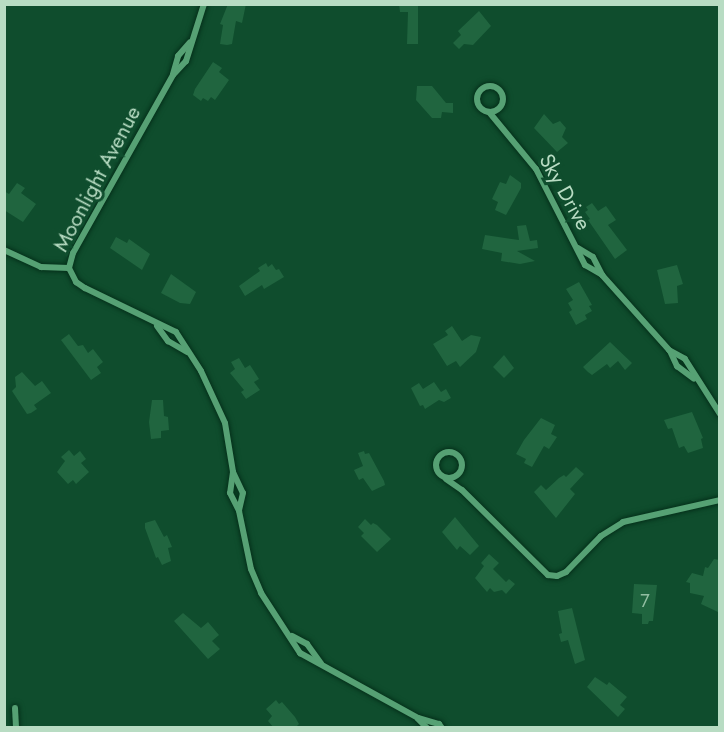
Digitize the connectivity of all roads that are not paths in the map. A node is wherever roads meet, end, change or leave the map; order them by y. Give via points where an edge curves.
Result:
1 (204, 4) edge
2 (501, 106) junction
3 (489, 112) junction
4 (500, 124) junction
5 (578, 248) junction
6 (4, 250) edge
7 (69, 267) junction
8 (602, 275) junction
9 (157, 326) junction
10 (669, 350) junction
11 (187, 352) junction
12 (697, 381) junction
13 (720, 414) edge
14 (233, 472) junction
15 (457, 480) junction
16 (720, 500) edge
17 (239, 511) junction
18 (290, 635) junction
19 (321, 663) junction
20 (15, 708) dead end
21 (418, 718) junction
22 (16, 728) edge
23 (427, 728) edge
24 (442, 728) edge

1 - 7 street, Moonlight Avenue via 186,61 173,75 73,253
2 - 3 street
2 - 3 street via 500,91 493,86 485,87 476,101
2 - 4 street
3 - 4 street, Sky Drive
4 - 5 street, Sky Drive via 536,169 568,236
5 - 8 street, Sky Drive via 593,257
5 - 8 street, Sky Drive via 585,265
6 - 7 street via 41,267
7 - 9 street, Moonlight Avenue via 76,282
8 - 10 street, Sky Drive
9 - 11 street, Moonlight Avenue via 168,341
9 - 11 street, Moonlight Avenue via 176,332
10 - 12 street, Sky Drive via 677,366
10 - 12 street, Sky Drive via 685,359
11 - 14 street, Moonlight Avenue via 219,405
12 - 13 street, Sky Drive
14 - 17 street, Moonlight Avenue via 230,493
14 - 17 street, Moonlight Avenue via 243,493
15 - 15 street via 463,467 461,459 446,452 436,466 439,474
15 - 16 street via 462,490 532,562 548,575 557,576 623,522
17 - 18 street, Moonlight Avenue via 254,577 273,614
18 - 19 street, Moonlight Avenue via 307,644
18 - 19 street, Moonlight Avenue via 300,653
19 - 21 street, Moonlight Avenue
20 - 22 street
21 - 23 street, Moonlight Avenue
21 - 24 street, Moonlight Avenue

